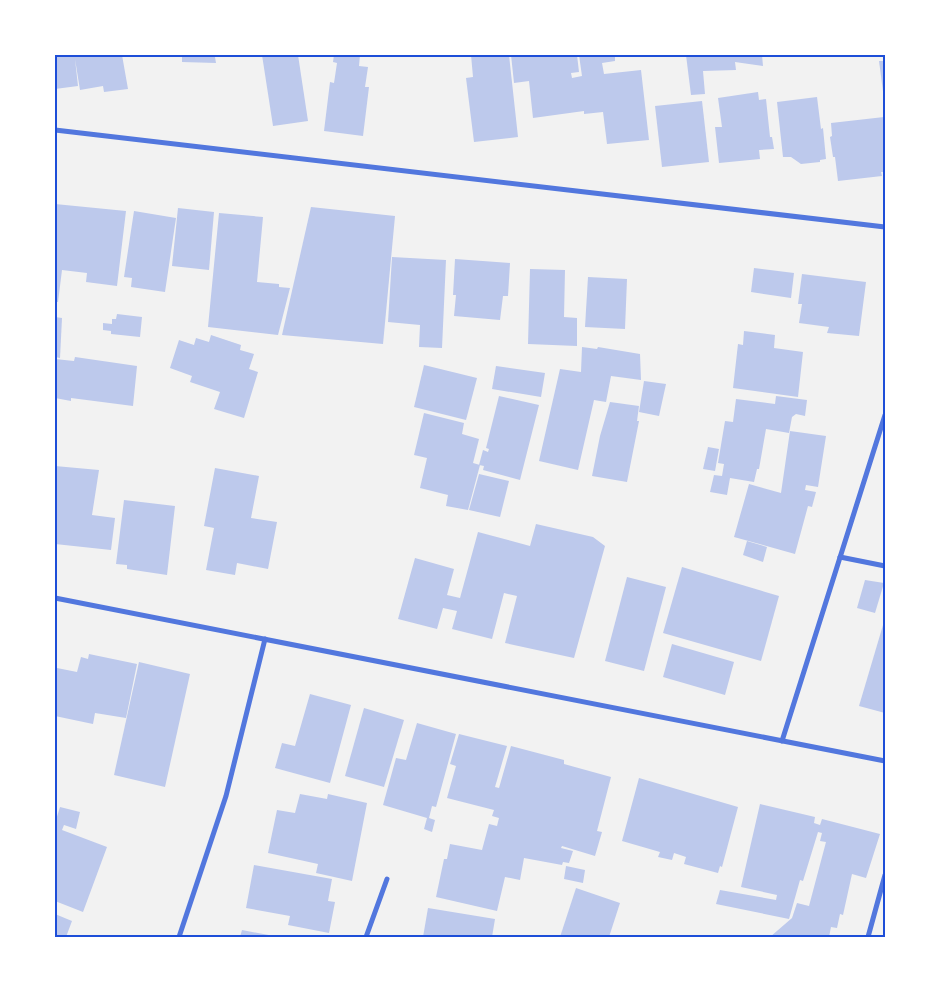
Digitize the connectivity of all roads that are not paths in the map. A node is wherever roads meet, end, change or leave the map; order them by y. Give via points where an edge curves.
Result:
1 (55, 130) edge
2 (885, 227) edge
3 (885, 415) edge
4 (840, 557) junction
5 (885, 566) edge
6 (55, 598) edge
7 (266, 639) junction
8 (782, 740) junction
9 (885, 761) edge
10 (885, 875) edge
11 (387, 879) dead end
12 (179, 937) edge
13 (366, 937) edge
14 (868, 937) edge

1 - 2 street
3 - 4 street
4 - 5 street
4 - 8 street
6 - 7 street
7 - 8 street
7 - 12 street via 226,796
8 - 9 street
10 - 14 street
11 - 13 street

